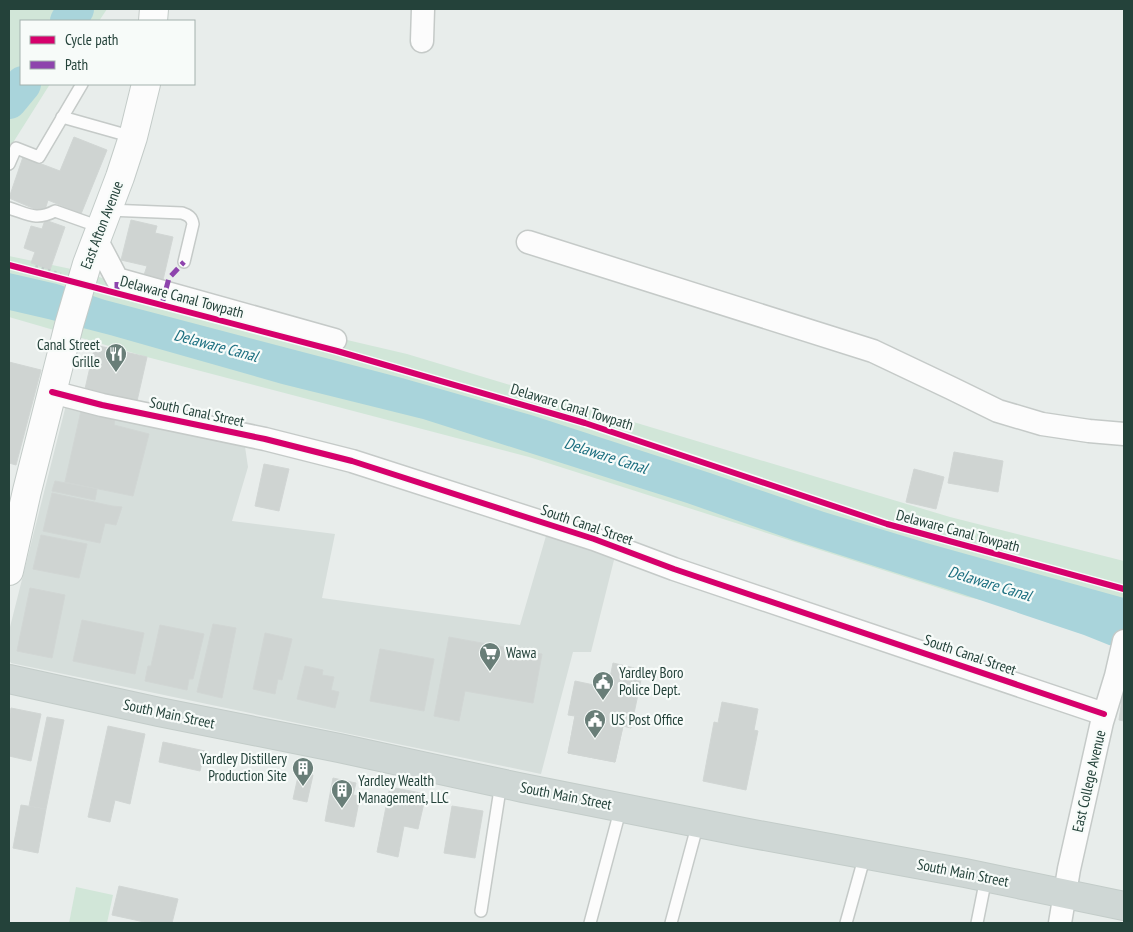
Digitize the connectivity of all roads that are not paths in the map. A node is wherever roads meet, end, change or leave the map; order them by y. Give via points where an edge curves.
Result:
1 (423, 9) edge
2 (422, 41) dead end
3 (81, 85) edge
4 (146, 85) edge
5 (62, 117) junction
6 (133, 137) junction
7 (9, 164) edge
8 (9, 208) edge
9 (101, 225) junction
10 (528, 242) dead end
11 (184, 262) dead end
12 (335, 340) dead end
13 (52, 392) junction
14 (1124, 434) edge
15 (9, 571) edge
16 (1124, 641) edge
17 (9, 680) edge
18 (1104, 714) junction
19 (500, 782) junction
20 (621, 807) junction
21 (698, 823) junction
22 (865, 854) junction
23 (986, 878) junction
24 (1064, 893) junction
25 (1124, 906) edge
26 (481, 910) dead end
27 (590, 923) edge
28 (671, 923) edge
29 (846, 923) edge
30 (977, 923) edge
31 (1060, 923) edge

1 - 2 street
3 - 5 lane
4 - 6 main road, East Afton Avenue
5 - 6 lane
5 - 7 lane via 39,157 16,148
6 - 9 main road, East Afton Avenue
8 - 9 lane via 35,217 56,211
9 - 11 lane via 182,214 189,217 193,224
9 - 12 street via 117,280
9 - 13 main road, East Afton Avenue via 71,277 69,325
10 - 14 street via 872,352 998,411 1042,424
13 - 15 main road, East Afton Avenue
13 - 18 street, South Canal Street via 352,461 594,539
16 - 18 street, East College Avenue
17 - 19 main road, South Main Street
18 - 24 street, East College Avenue
19 - 20 main road, South Main Street
19 - 26 lane
20 - 21 main road, South Main Street
20 - 27 lane
21 - 22 main road, South Main Street
21 - 28 lane
22 - 23 main road, South Main Street
22 - 29 lane
23 - 24 main road, South Main Street
23 - 30 lane
24 - 25 main road, South Main Street
24 - 31 street, East College Avenue

